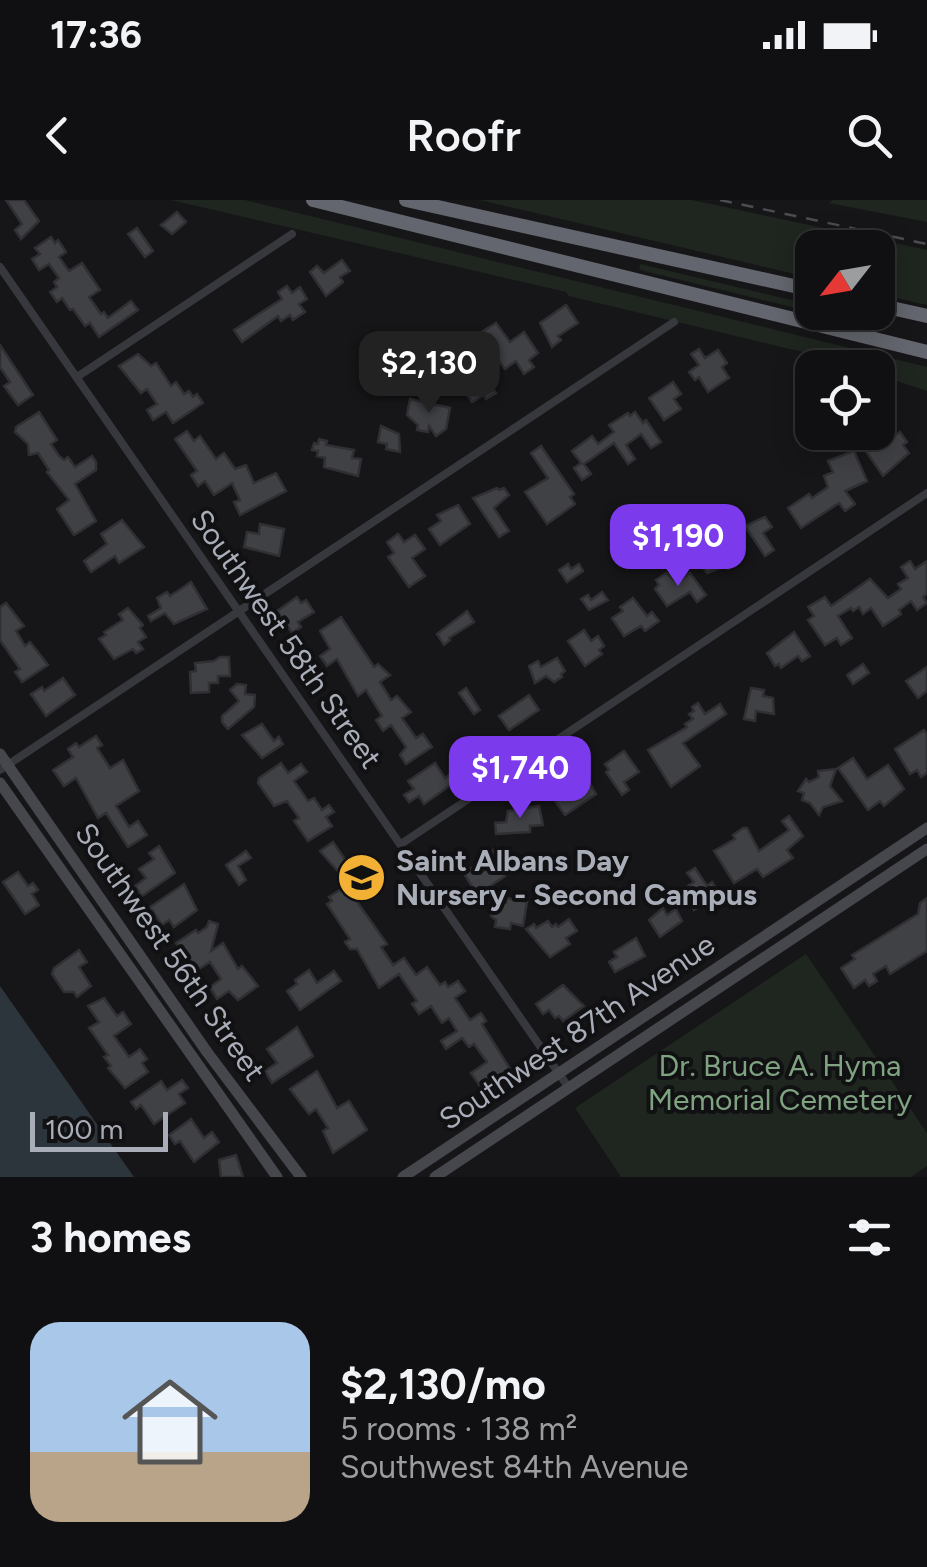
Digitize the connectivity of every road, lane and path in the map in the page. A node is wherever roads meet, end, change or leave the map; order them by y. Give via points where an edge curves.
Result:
1 (313, 200) edge
2 (406, 200) edge
3 (292, 234) dead end
4 (0, 266) edge
5 (795, 286) edge
6 (895, 309) edge
7 (927, 316) edge
8 (674, 322) dead end
9 (927, 352) edge
10 (76, 377) junction
11 (927, 492) edge
12 (239, 610) junction
13 (2, 763) edge
14 (0, 783) edge
15 (927, 828) edge
16 (400, 844) junction
17 (927, 849) edge
18 (865, 870) junction
19 (874, 884) junction
20 (793, 918) junction
21 (802, 932) junction
22 (756, 942) junction
23 (141, 956) junction
24 (766, 956) junction
25 (128, 966) junction
26 (678, 994) junction
27 (687, 1008) junction
28 (559, 1073) junction
29 (569, 1088) junction
30 (277, 1177) edge
31 (301, 1177) edge
32 (403, 1177) edge
33 (435, 1177) edge

1 - 9 highway
2 - 5 highway
3 - 10 street
4 - 10 street, Southwest 58th Street
6 - 7 highway
8 - 12 street
10 - 12 street, Southwest 58th Street
11 - 16 street
12 - 13 street
12 - 16 street, Southwest 58th Street
13 - 23 main road, Southwest 56th Street
14 - 25 main road, Southwest 56th Street
15 - 18 main road, Southwest 87th Avenue
16 - 28 street, Southwest 58th Street
17 - 19 main road, Southwest 87th Avenue
18 - 19 main road
18 - 20 main road, Southwest 87th Avenue
19 - 21 main road, Southwest 87th Avenue
20 - 21 main road
20 - 22 main road, Southwest 87th Avenue
21 - 24 main road, Southwest 87th Avenue
22 - 24 main road
22 - 26 main road, Southwest 87th Avenue
23 - 25 main road
23 - 31 main road, Southwest 56th Street
24 - 27 main road, Southwest 87th Avenue
25 - 30 main road, Southwest 56th Street
26 - 27 main road
26 - 28 main road, Southwest 87th Avenue
27 - 29 main road, Southwest 87th Avenue
28 - 29 street, Southwest 58th Street
28 - 32 main road, Southwest 87th Avenue
29 - 33 main road, Southwest 87th Avenue

